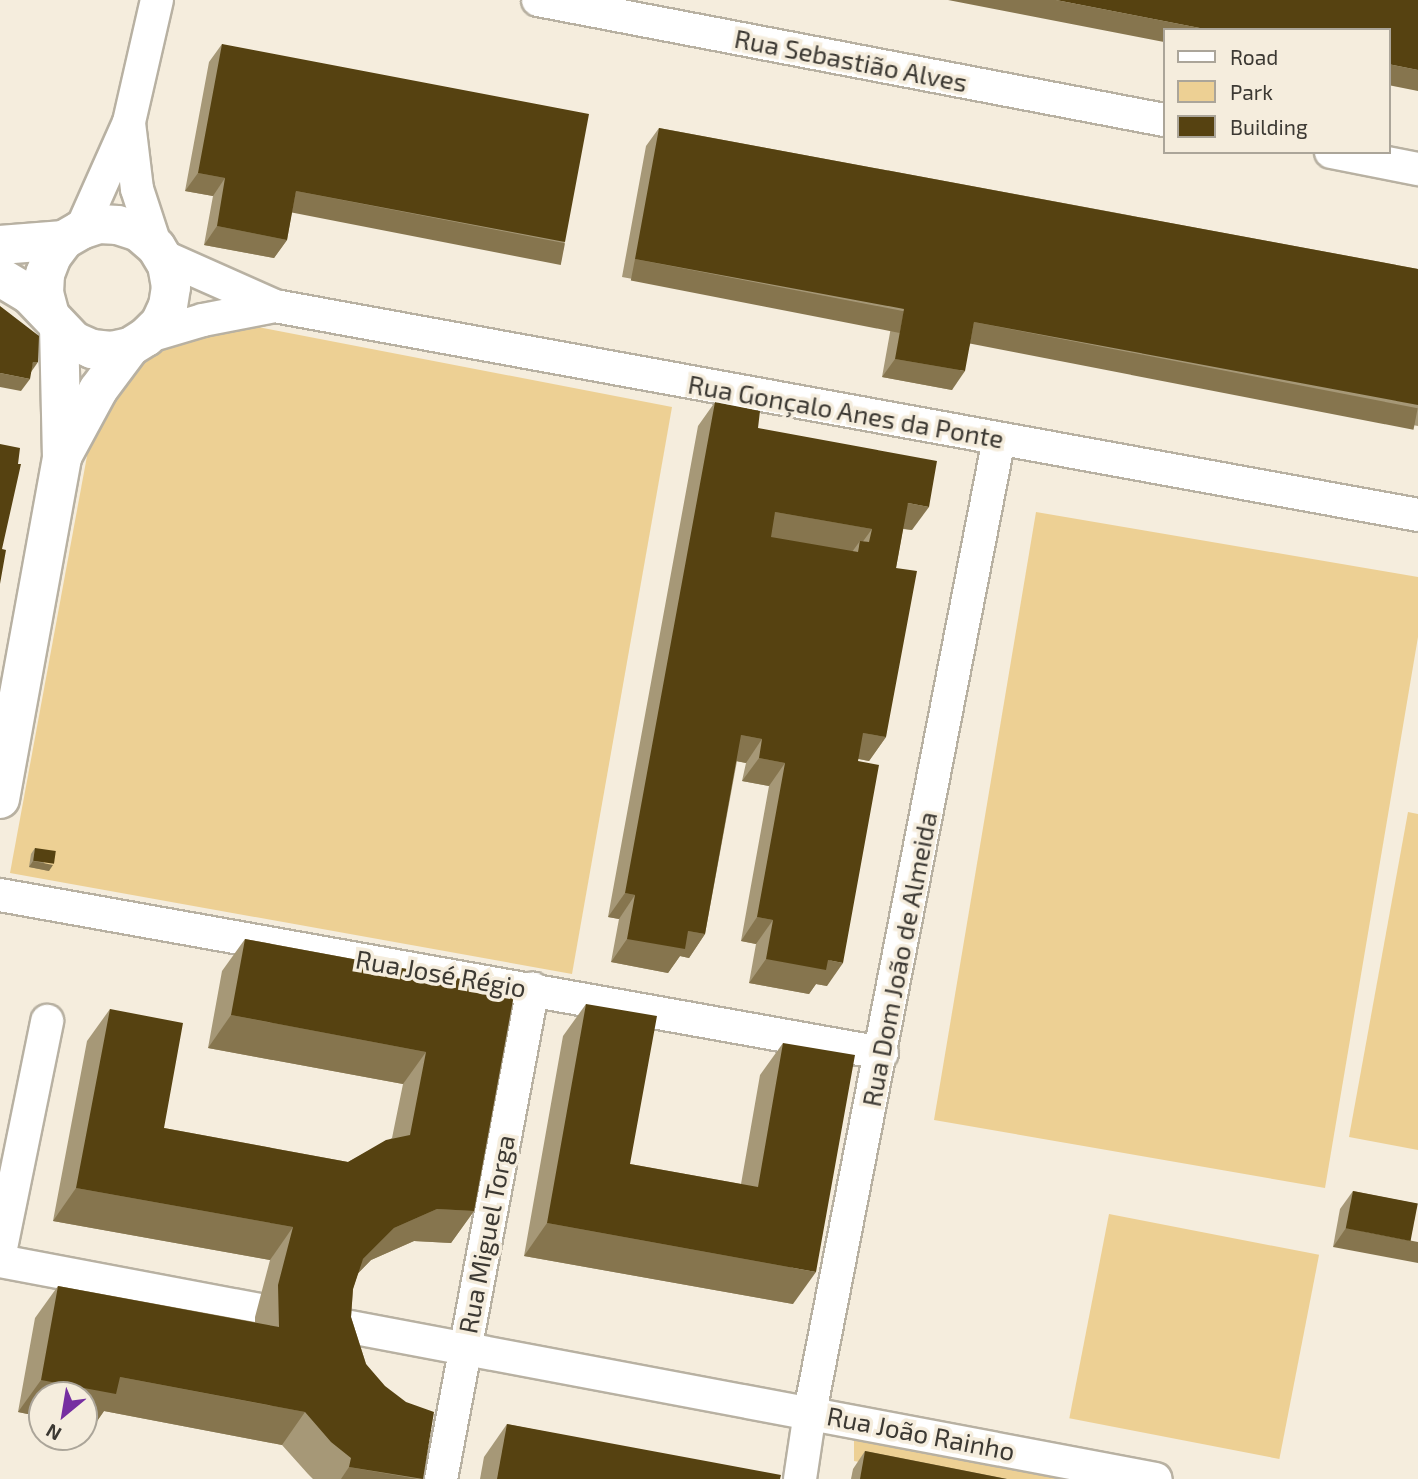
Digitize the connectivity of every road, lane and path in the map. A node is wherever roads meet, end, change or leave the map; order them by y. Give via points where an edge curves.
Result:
1 (157, 0) edge
2 (538, 0) edge
3 (1162, 120) edge
4 (129, 122) junction
5 (1341, 154) edge
6 (1418, 169) edge
7 (72, 235) junction
8 (0, 245) edge
9 (158, 251) junction
10 (0, 277) edge
11 (275, 306) junction
12 (54, 320) junction
13 (138, 342) junction
14 (999, 439) junction
15 (62, 458) junction
16 (1418, 515) edge
17 (0, 799) edge
18 (0, 895) edge
19 (533, 989) junction
20 (47, 1021) dead end
21 (882, 1053) junction
22 (0, 1253) edge
23 (0, 1261) edge
24 (464, 1347) junction
25 (810, 1412) junction
26 (441, 1479) edge
27 (800, 1479) edge
28 (1156, 1479) edge

1 - 4 street
2 - 3 street, Rua Sebastião Alves
4 - 7 street
4 - 9 street via 137,189
5 - 6 street
7 - 8 street
7 - 9 street via 99,224 118,225 139,232
7 - 12 street via 52,256 45,274 44,293
9 - 11 street
9 - 13 street via 167,265 171,287 168,306 160,323
10 - 12 street via 30,295
11 - 13 street via 204,320
11 - 14 street, Rua Gonçalo Anes da Ponte
12 - 13 street via 74,341 92,349 111,351
12 - 15 street
13 - 15 street via 86,409
14 - 16 street, Rua Gonçalo Anes da Ponte
14 - 21 street, Rua Dom João de Almeida
15 - 17 street
18 - 19 street, Rua José Régio
19 - 21 street, Rua José Régio
19 - 24 street, Rua Miguel Torga
20 - 22 street
21 - 25 street, Rua Dom João de Almeida
23 - 24 street, Rua João Rainho
24 - 25 street, Rua João Rainho
24 - 26 street, Rua Miguel Torga
25 - 27 street, Rua Dom João de Almeida
25 - 28 street, Rua João Rainho

